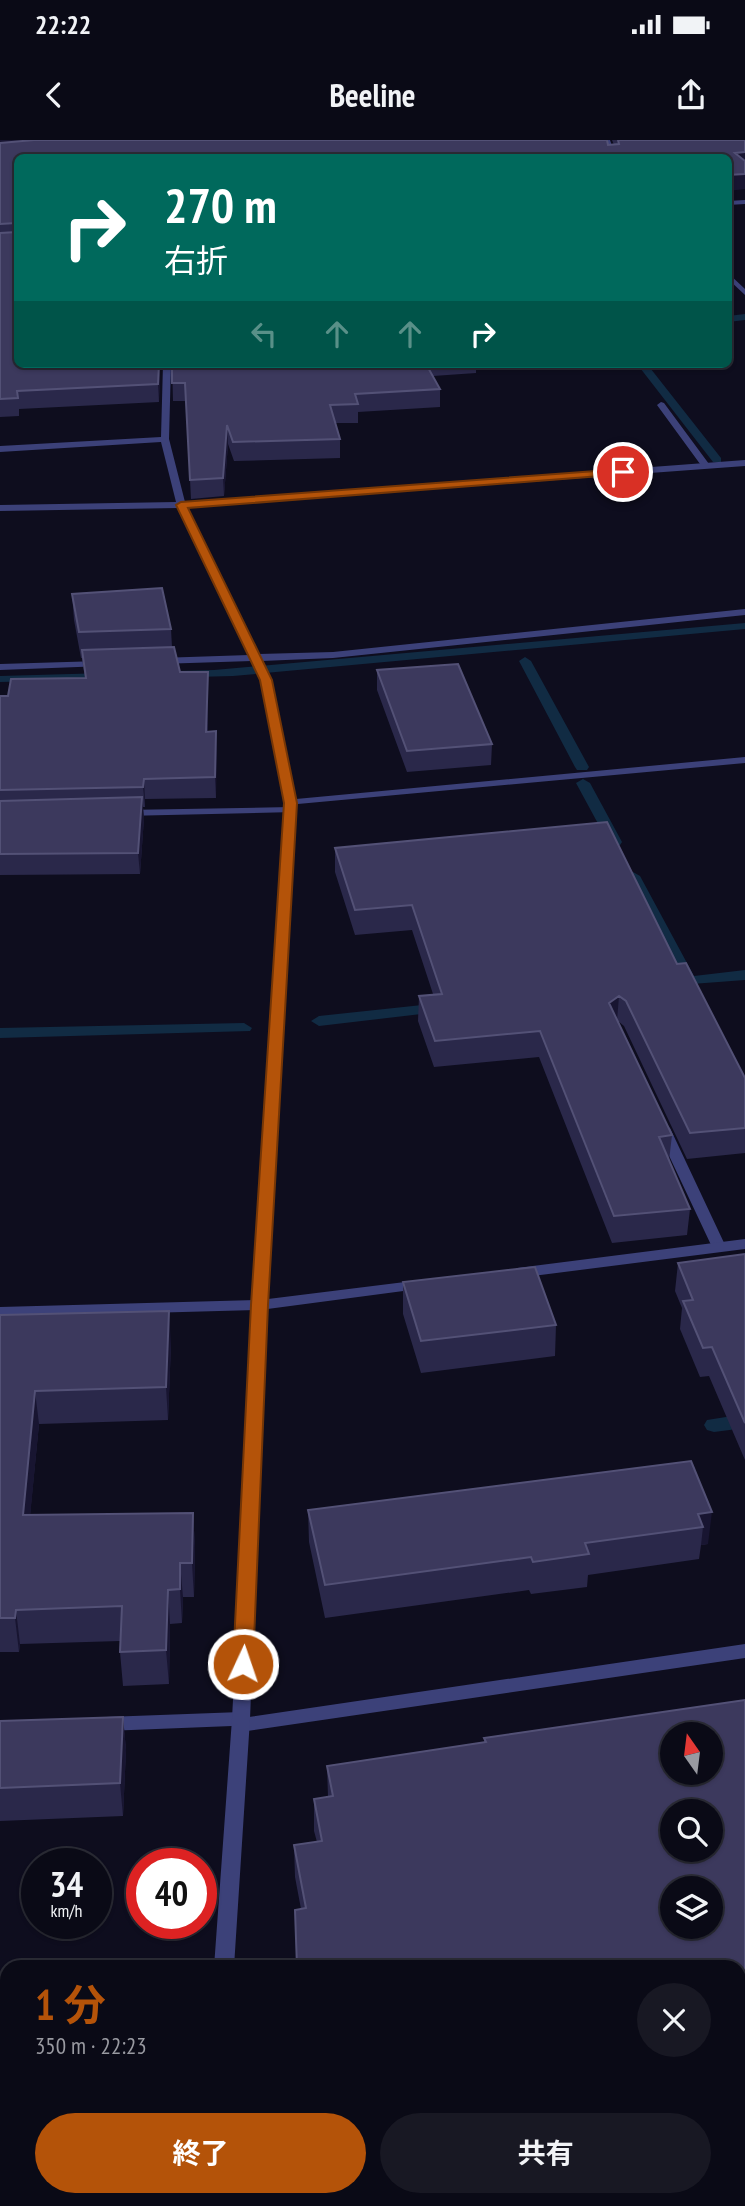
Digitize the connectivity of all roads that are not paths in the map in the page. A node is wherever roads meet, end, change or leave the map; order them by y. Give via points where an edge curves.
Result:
1 (732, 279) edge
2 (745, 293) edge
3 (167, 368) edge
4 (661, 405) dead end
5 (165, 439) junction
6 (0, 449) edge
7 (745, 463) edge
8 (706, 466) junction
9 (181, 505) junction
10 (0, 508) edge
11 (745, 612) edge
12 (256, 659) junction
13 (144, 662) edge
14 (117, 663) edge
15 (0, 667) edge
16 (745, 760) edge
17 (291, 807) junction
18 (111, 814) edge
19 (656, 1112) edge
20 (745, 1244) edge
21 (719, 1247) junction
22 (503, 1274) edge
23 (435, 1283) edge
24 (260, 1305) junction
25 (0, 1312) edge
26 (745, 1651) edge
27 (240, 1722) junction
28 (93, 1724) edge
29 (224, 1960) edge

1 - 2 street
3 - 5 street
4 - 8 street
5 - 6 street
5 - 9 street
7 - 8 street
8 - 9 street
9 - 10 street
9 - 12 street
11 - 12 street
12 - 13 street
12 - 17 street via 264,676
14 - 15 street
16 - 17 street
17 - 18 street
17 - 24 street
19 - 21 street
20 - 21 street
21 - 22 street
23 - 24 street
24 - 25 street
24 - 27 street
26 - 27 street
27 - 28 street
27 - 29 street

